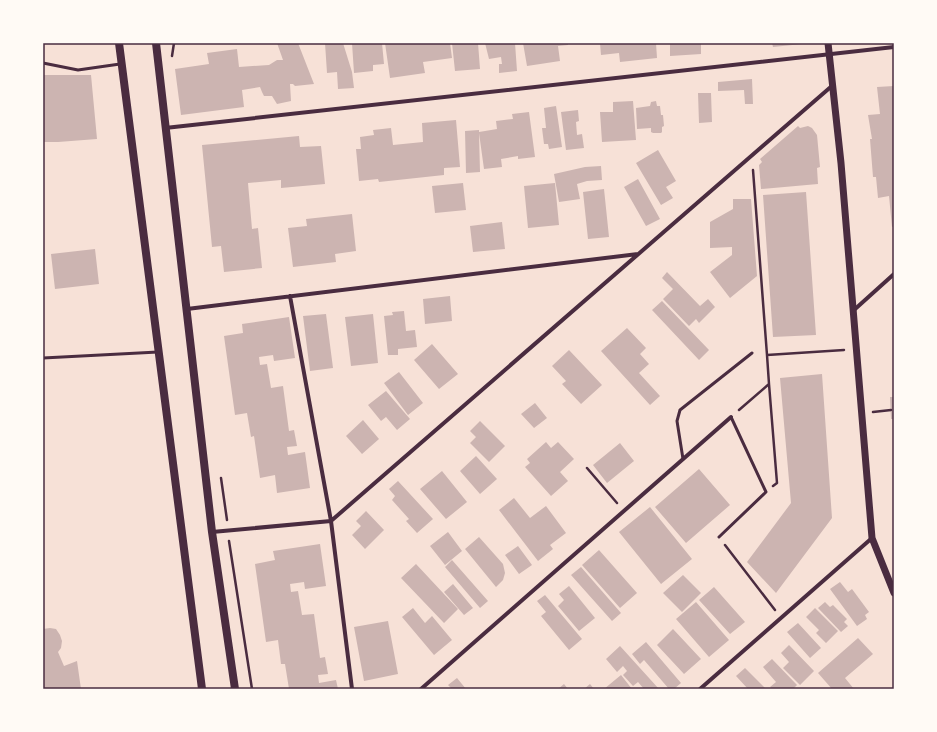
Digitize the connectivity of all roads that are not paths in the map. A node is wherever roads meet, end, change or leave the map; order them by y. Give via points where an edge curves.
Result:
1 (118, 43) edge
2 (156, 43) edge
3 (828, 43) edge
4 (894, 47) edge
5 (829, 54) junction
6 (43, 63) edge
7 (121, 64) junction
8 (833, 85) junction
9 (165, 128) junction
10 (639, 254) junction
11 (894, 274) edge
12 (290, 296) junction
13 (186, 309) junction
14 (854, 310) junction
15 (158, 352) junction
16 (752, 353) dead end
17 (43, 358) edge
18 (731, 417) joint
19 (683, 459) junction
20 (332, 521) junction
21 (212, 532) junction
22 (719, 537) road end
23 (872, 538) junction
24 (894, 594) edge
25 (202, 689) edge
26 (235, 689) edge
27 (352, 689) edge
28 (421, 689) edge
29 (700, 689) edge

1 - 7 main road
2 - 9 main road
3 - 5 street
4 - 5 street
5 - 8 street
5 - 9 street
6 - 7 lane via 78,70
7 - 15 main road
8 - 10 street
8 - 14 street
9 - 13 main road
10 - 12 street
10 - 20 street
11 - 14 street
12 - 13 street
12 - 20 street
13 - 21 main road
14 - 23 street
15 - 17 lane
15 - 25 main road
16 - 19 lane via 680,410 677,421
18 - 19 street
18 - 22 lane via 766,492
19 - 28 street
20 - 21 street
20 - 27 street
21 - 26 main road
23 - 24 street
23 - 29 street

